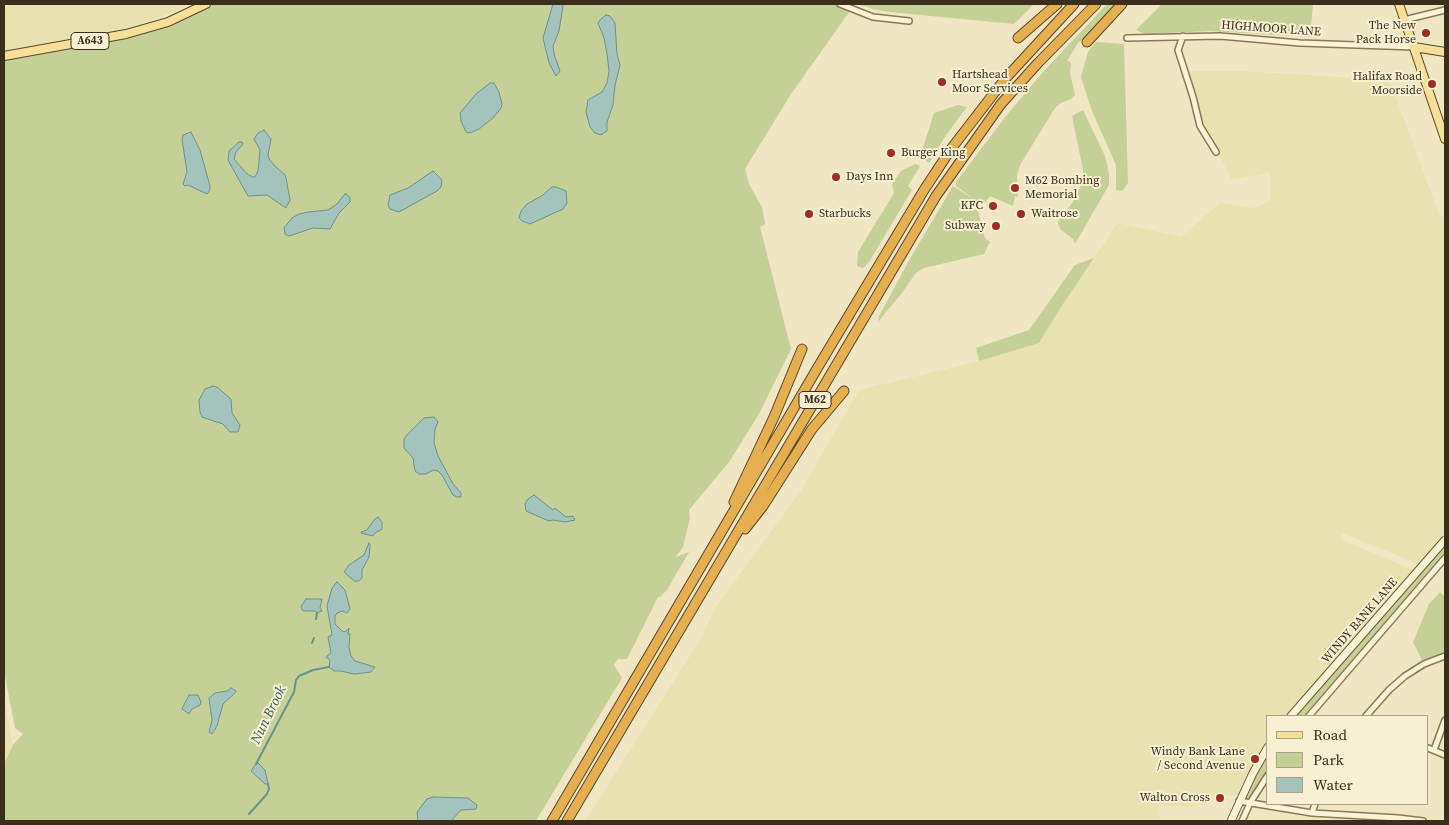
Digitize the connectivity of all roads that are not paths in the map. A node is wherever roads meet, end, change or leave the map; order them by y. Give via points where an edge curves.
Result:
1 (206, 4) edge
2 (840, 4) edge
3 (1057, 4) edge
4 (1074, 4) edge
5 (1096, 4) edge
6 (1122, 4) edge
7 (1399, 4) edge
8 (1445, 10) edge
9 (1404, 20) junction
10 (909, 21) dead end
11 (1184, 36) junction
12 (1018, 38) dead end
13 (1127, 38) dead end
14 (1086, 42) dead end
15 (1414, 47) junction
16 (1445, 52) edge
17 (4, 56) edge
18 (1445, 139) edge
19 (1216, 152) dead end
20 (802, 349) dead end
21 (844, 391) dead end
22 (1445, 540) edge
23 (711, 550) junction
24 (1445, 558) edge
25 (720, 563) junction
26 (1445, 656) edge
27 (1292, 715) edge
28 (1310, 715) edge
29 (1367, 715) edge
30 (1445, 720) edge
31 (1431, 749) edge
32 (1266, 752) edge
33 (1445, 755) edge
34 (1266, 778) edge
35 (1239, 801) junction
36 (1250, 803) junction
37 (1315, 805) edge
38 (1312, 813) junction
39 (552, 821) edge
40 (568, 821) edge
41 (1231, 821) edge
42 (1242, 821) edge
43 (1423, 821) edge

1 - 17 main road, A643 via 168,22 126,34
2 - 10 street via 873,17
3 - 12 highway
4 - 23 highway, M62 via 1005,80 951,149
5 - 25 highway, M62 via 1001,104 936,196
6 - 14 highway
7 - 9 main road
8 - 9 street
9 - 15 main road
11 - 13 street, HIGHMOOR LANE
11 - 15 street, HIGHMOOR LANE
11 - 19 street via 1178,50 1200,126
15 - 16 main road
15 - 18 main road
20 - 23 highway via 774,417
21 - 25 highway via 812,429 763,506
22 - 27 main road, WINDY BANK LANE
23 - 39 highway, M62
24 - 28 street, WINDY BANK LANE
25 - 40 highway, M62
26 - 29 street via 1405,676
30 - 31 street
31 - 33 street
32 - 35 main road
34 - 36 street
35 - 36 street
35 - 41 main road
36 - 38 street
36 - 42 street
37 - 38 street
38 - 43 street

